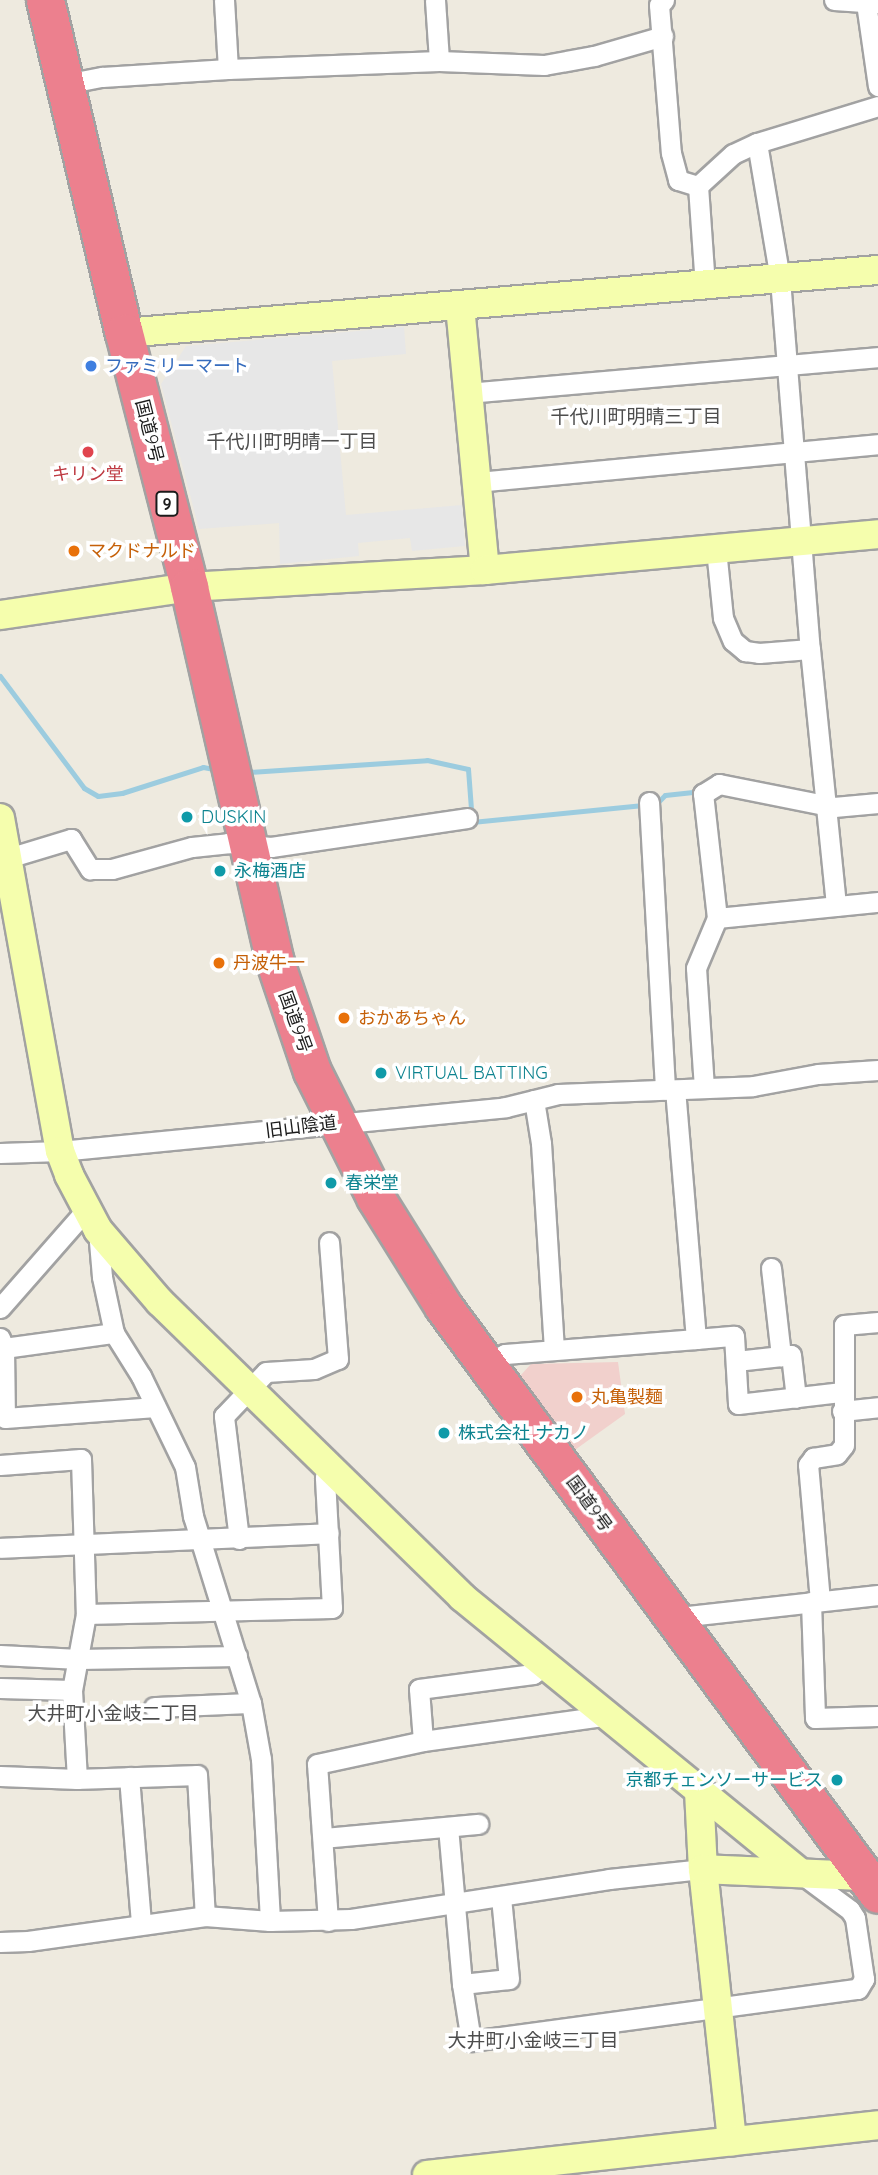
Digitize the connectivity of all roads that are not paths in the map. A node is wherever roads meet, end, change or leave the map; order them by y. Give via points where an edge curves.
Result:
1 (45, 0) edge
2 (224, 0) edge
3 (435, 0) edge
4 (664, 0) edge
5 (834, 0) edge
6 (872, 3) edge
7 (663, 36) junction
8 (439, 61) junction
9 (228, 69) junction
10 (65, 84) junction
11 (878, 86) edge
12 (878, 106) edge
13 (757, 143) junction
14 (698, 186) junction
15 (878, 270) edge
16 (780, 279) junction
17 (705, 286) junction
18 (460, 306) junction
19 (124, 333) junction
20 (878, 357) edge
21 (787, 366) junction
22 (468, 393) junction
23 (878, 444) edge
24 (795, 452) junction
25 (477, 482) junction
26 (878, 534) edge
27 (802, 541) junction
28 (716, 549) junction
29 (485, 570) junction
30 (188, 587) junction
31 (0, 615) edge
32 (810, 649) junction
33 (649, 802) dead end
34 (878, 803) edge
35 (826, 805) junction
36 (0, 818) edge
37 (467, 818) dead end
38 (248, 846) junction
39 (8, 858) junction
40 (878, 902) edge
41 (836, 906) junction
42 (717, 918) junction
43 (878, 1070) edge
44 (704, 1088) junction
45 (670, 1090) junction
46 (534, 1100) junction
47 (337, 1124) junction
48 (60, 1151) junction
49 (0, 1153) edge
50 (92, 1220) junction
51 (329, 1242) dead end
52 (771, 1268) dead end
53 (0, 1308) edge
54 (878, 1322) edge
55 (114, 1333) junction
56 (696, 1339) junction
57 (2, 1343) edge
58 (554, 1349) junction
59 (781, 1356) junction
60 (736, 1361) junction
61 (486, 1364) junction
62 (250, 1390) junction
63 (796, 1398) junction
64 (842, 1401) junction
65 (156, 1407) junction
66 (878, 1407) edge
67 (0, 1465) edge
68 (330, 1469) junction
69 (329, 1533) junction
70 (203, 1539) junction
71 (239, 1539) junction
72 (85, 1546) junction
73 (0, 1548) edge
74 (878, 1595) edge
75 (816, 1602) junction
76 (224, 1611) junction
77 (86, 1614) junction
78 (676, 1623) junction
79 (0, 1655) edge
80 (237, 1656) junction
81 (79, 1659) junction
82 (544, 1666) junction
83 (0, 1688) edge
84 (72, 1690) junction
85 (251, 1703) junction
86 (154, 1707) dead end
87 (604, 1716) junction
88 (878, 1716) edge
89 (423, 1741) junction
90 (0, 1776) edge
91 (129, 1777) junction
92 (77, 1779) junction
93 (699, 1791) junction
94 (478, 1824) dead end
95 (448, 1827) junction
96 (323, 1838) junction
97 (703, 1869) junction
98 (800, 1873) junction
99 (874, 1881) edge
100 (500, 1898) junction
101 (454, 1904) junction
102 (205, 1916) junction
103 (270, 1921) junction
104 (328, 1922) junction
105 (141, 1923) junction
106 (0, 1942) edge
107 (462, 1984) junction
108 (718, 2006) junction
109 (878, 2125) edge
110 (732, 2141) junction
111 (571, 2167) edge
112 (427, 2175) edge

1 - 10 highway, 国道9号 / 9
2 - 9 street
3 - 8 street
4 - 7 street via 659,5
5 - 6 street
6 - 11 street
7 - 8 street via 544,65
7 - 14 street via 671,153 678,180
8 - 9 street
9 - 10 street via 102,77
10 - 19 highway, 国道9号 / 9
12 - 13 street
13 - 14 street via 733,155
13 - 16 street
14 - 17 street
15 - 16 street
16 - 17 street
16 - 21 street
17 - 18 street
18 - 19 street
18 - 22 street
19 - 30 highway, 国道9号 / 9
20 - 21 street
21 - 22 street
21 - 24 street
22 - 25 street
23 - 24 street
24 - 25 street
24 - 27 street
25 - 29 street
26 - 27 street
27 - 28 street
27 - 32 street
28 - 29 street
28 - 32 street via 723,618 733,641 745,651 759,653
29 - 30 street
30 - 31 street
30 - 38 highway, 国道9号 / 9
32 - 35 street
33 - 45 street
34 - 35 street
35 - 41 street
35 - 42 street via 719,784 703,794
36 - 39 street
37 - 38 street via 271,848
38 - 39 street via 192,847 112,869 90,869 71,839
38 - 47 highway, 国道9号 / 9 via 274,959 313,1071
39 - 48 street
40 - 41 street
41 - 42 street
42 - 44 street via 696,968
43 - 44 street, 旧山陰道
44 - 45 street, 旧山陰道
45 - 46 street, 旧山陰道 via 558,1094
45 - 56 street
46 - 47 street, 旧山陰道 via 506,1107
46 - 58 street via 541,1143
47 - 48 street, 旧山陰道
47 - 61 highway, 国道9号 / 9 via 407,1253
48 - 49 street, 旧山陰道
48 - 50 street
50 - 53 street
50 - 55 street
50 - 62 street via 160,1303
51 - 62 street via 338,1359 314,1369 266,1372
52 - 59 street
54 - 64 street via 844,1325
55 - 57 street
55 - 65 street
56 - 58 street
56 - 60 street via 734,1336
57 - 65 street via 5,1418
58 - 61 street via 505,1354
59 - 60 street
59 - 63 street via 791,1355
60 - 63 street via 738,1404
61 - 78 highway, 国道9号 / 9
62 - 68 street
62 - 71 street via 224,1416
63 - 64 street
64 - 66 street
64 - 75 street via 844,1445 837,1454 813,1458 808,1465
65 - 70 street via 185,1467
67 - 72 street via 81,1460
68 - 69 street via 325,1477
68 - 82 street via 462,1597
69 - 71 street
69 - 76 street via 332,1608
70 - 71 street
70 - 72 street
70 - 76 street
72 - 73 street
72 - 77 street
74 - 75 street
75 - 78 street via 688,1616
75 - 88 street via 815,1718
76 - 77 street
76 - 80 street
77 - 81 street
78 - 99 highway, 国道9号 / 9
79 - 81 street
80 - 81 street
80 - 85 street
81 - 84 street
82 - 87 street
82 - 89 street via 533,1674 419,1689
83 - 84 street
84 - 92 street
85 - 86 street
85 - 103 street via 261,1759
87 - 89 street
87 - 93 street
89 - 96 street via 317,1764
90 - 92 street
91 - 92 street
91 - 102 street via 197,1775
91 - 105 street
93 - 97 street
93 - 98 street
94 - 95 street
95 - 96 street
95 - 101 street
96 - 104 street
97 - 98 street
97 - 100 street
97 - 108 street
98 - 99 street
98 - 108 street via 855,1918 863,1985 851,1991
100 - 101 street
100 - 107 street via 509,1979
101 - 104 street
101 - 107 street
102 - 103 street
102 - 105 street
103 - 104 street
105 - 106 street
107 - 108 street via 471,2041
108 - 110 street
109 - 110 street
110 - 111 street
111 - 112 street

